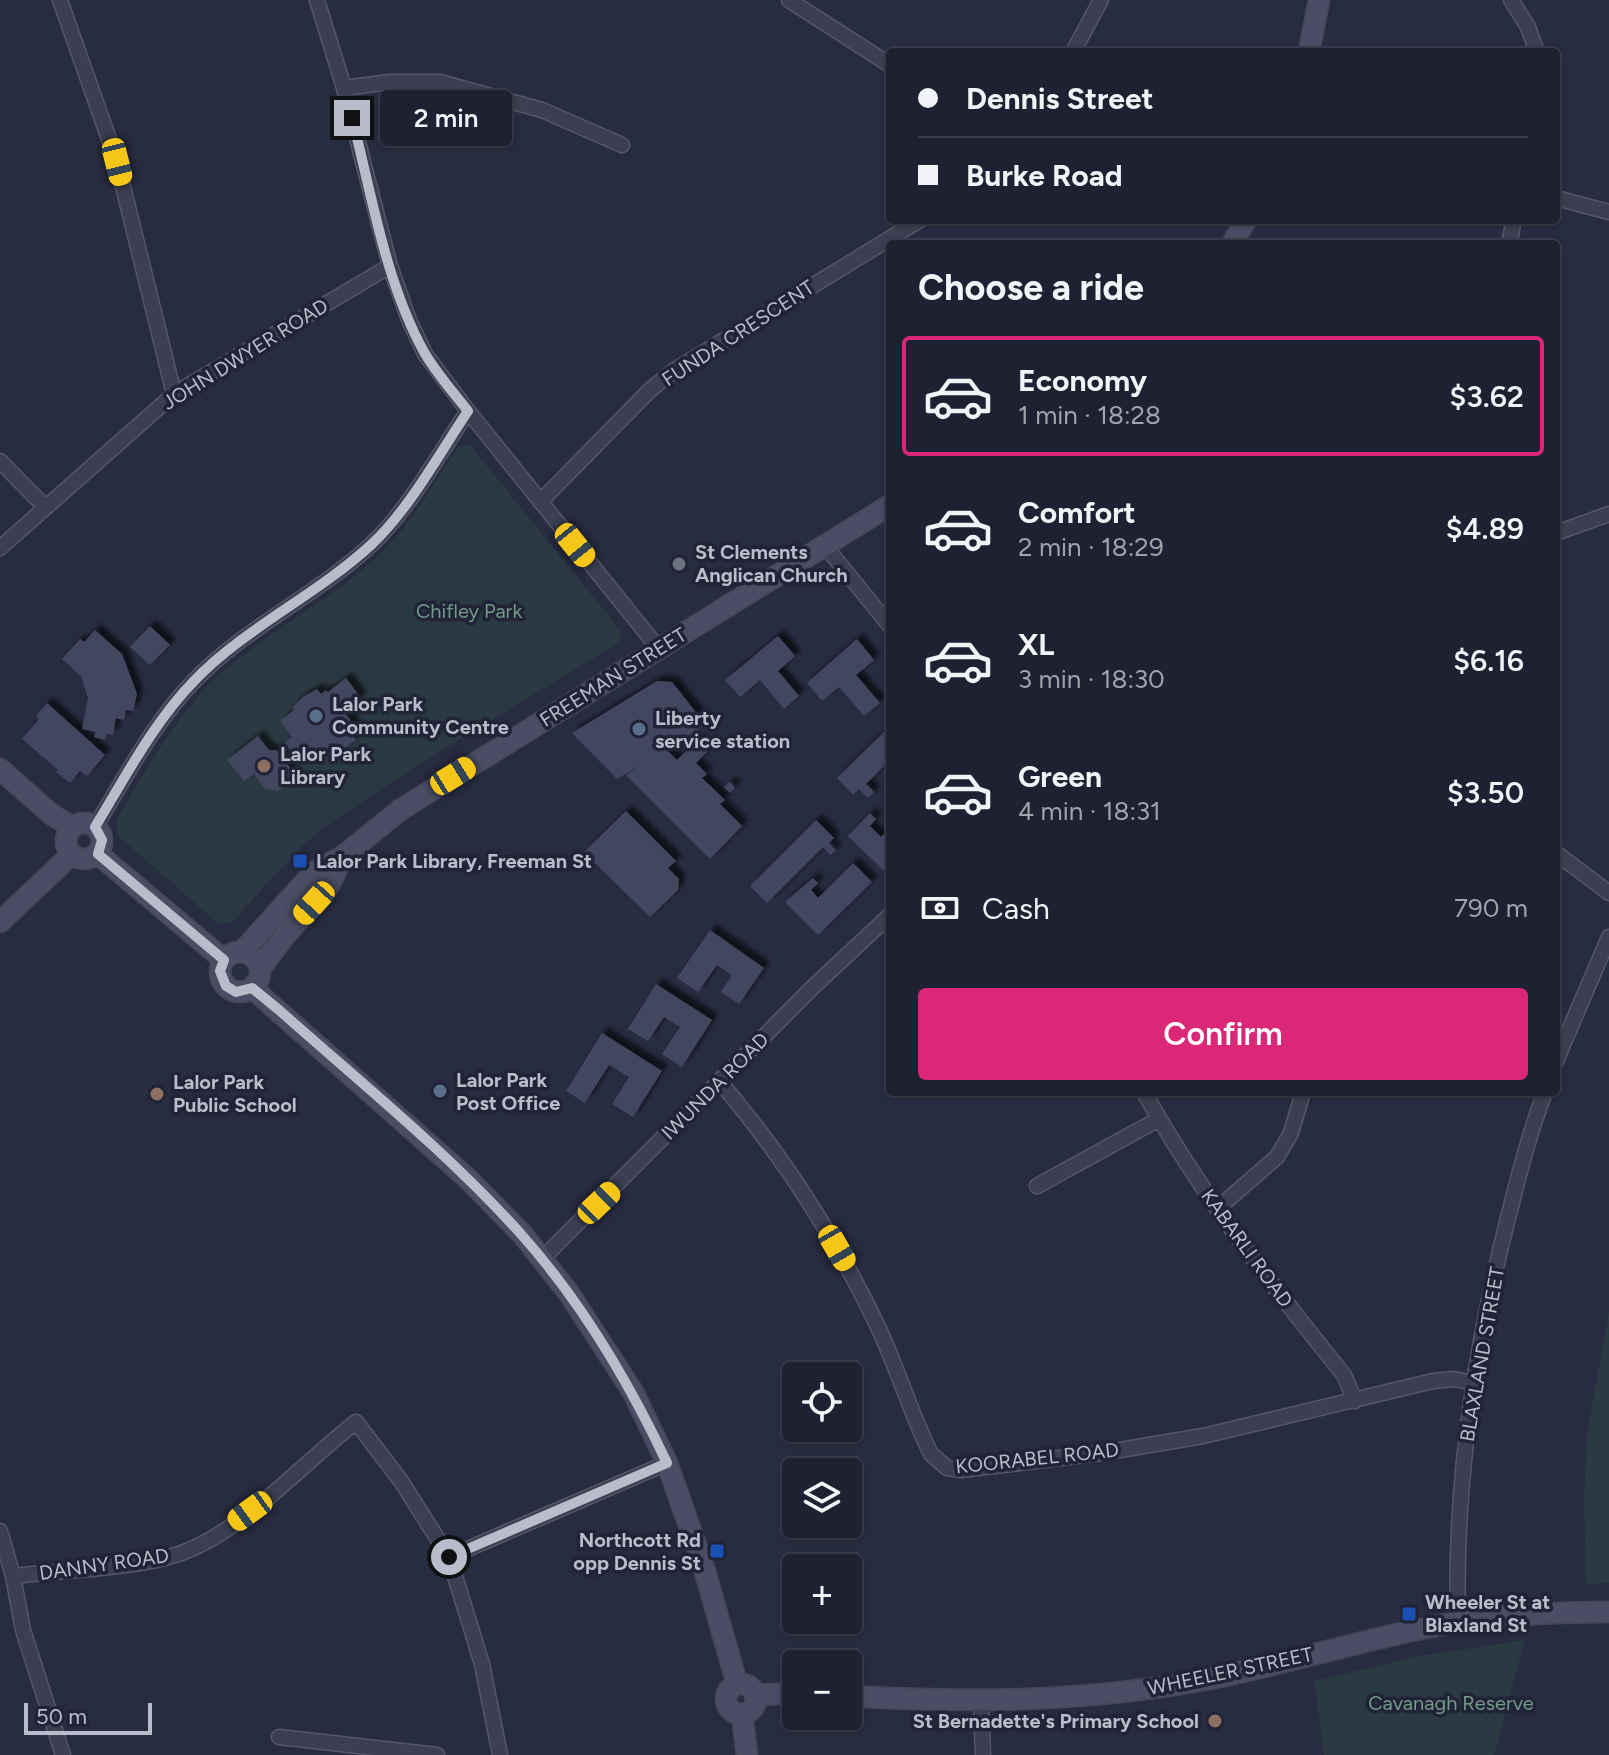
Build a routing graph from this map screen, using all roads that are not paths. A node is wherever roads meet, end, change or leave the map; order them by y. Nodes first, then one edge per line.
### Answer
1 (60, 0) edge
2 (317, 0) edge
3 (789, 0) edge
4 (1101, 0) edge
5 (1319, 0) edge
6 (1511, 0) edge
7 (1075, 48) edge
8 (1310, 48) edge
9 (1536, 48) edge
10 (886, 62) edge
11 (344, 88) junction
12 (622, 145) dead end
13 (1560, 199) edge
14 (1609, 212) edge
15 (914, 224) edge
16 (888, 240) edge
17 (886, 241) edge
18 (390, 266) junction
19 (174, 394) junction
20 (468, 411) junction
21 (0, 461) edge
22 (540, 502) junction
23 (45, 507) junction
24 (886, 508) edge
25 (1609, 514) edge
26 (1560, 532) edge
27 (825, 546) junction
28 (0, 548) edge
29 (886, 621) edge
30 (659, 649) junction
31 (0, 769) edge
32 (72, 827) junction
33 (95, 827) junction
34 (98, 854) junction
35 (71, 855) junction
36 (1560, 856) edge
37 (342, 857) junction
38 (1609, 893) edge
39 (886, 919) edge
40 (0, 922) edge
41 (1609, 937) edge
42 (233, 956) junction
43 (260, 969) junction
44 (252, 988) junction
45 (1560, 1052) edge
46 (720, 1082) junction
47 (1146, 1096) edge
48 (1302, 1096) edge
49 (1544, 1096) edge
50 (1159, 1119) junction
51 (1037, 1186) dead end
52 (1217, 1209) junction
53 (542, 1259) junction
54 (1474, 1383) junction
55 (1355, 1401) junction
56 (667, 1463) junction
57 (0, 1531) edge
58 (449, 1557) junction
59 (13, 1576) junction
60 (1609, 1612) edge
61 (1458, 1622) junction
62 (737, 1684) junction
63 (782, 1694) edge
64 (755, 1695) junction
65 (862, 1697) edge
66 (981, 1702) junction
67 (742, 1714) junction
68 (279, 1737) dead end
69 (63, 1755) edge
70 (437, 1755) edge
71 (500, 1755) edge
72 (747, 1755) edge
73 (983, 1755) edge

1 - 19 street
2 - 11 street
3 - 10 street
4 - 7 street
5 - 8 street
6 - 9 street
11 - 12 street
11 - 18 street
13 - 14 street
15 - 16 street, FUNDA CRESCENT
17 - 22 street, FUNDA CRESCENT
18 - 19 street, JOHN DWYER ROAD
18 - 20 street
19 - 23 street, JOHN DWYER ROAD
20 - 22 street
20 - 33 street
21 - 23 street
22 - 30 street
23 - 28 street, JOHN DWYER ROAD
24 - 27 street, FREEMAN STREET
25 - 26 street
27 - 29 street
27 - 30 street, FREEMAN STREET
30 - 37 street, FREEMAN STREET
31 - 32 street
32 - 33 street
32 - 35 street
33 - 34 street
34 - 35 street
34 - 42 street
35 - 40 street
36 - 38 street
37 - 42 street, FREEMAN STREET
37 - 43 street, FREEMAN STREET
39 - 46 street, IWUNDA ROAD
41 - 45 street
42 - 43 street
42 - 44 street
43 - 44 street
44 - 53 street
46 - 53 street, IWUNDA ROAD
46 - 55 street, KOORABEL ROAD
47 - 50 street, KABARLI ROAD
48 - 52 street
49 - 54 street, BLAXLAND STREET
50 - 51 street
50 - 52 street, KABARLI ROAD
52 - 55 street, KABARLI ROAD
53 - 56 street
54 - 55 street, KOORABEL ROAD
54 - 61 street, BLAXLAND STREET
56 - 58 street
56 - 62 street
57 - 59 street
58 - 59 street, DANNY ROAD
58 - 71 street, DANNY ROAD
59 - 69 street
60 - 61 street, WHEELER STREET
61 - 66 street, WHEELER STREET
62 - 64 street
62 - 67 street
63 - 64 street
64 - 67 street
65 - 66 street, WHEELER STREET
66 - 73 street
67 - 72 street
68 - 70 street

